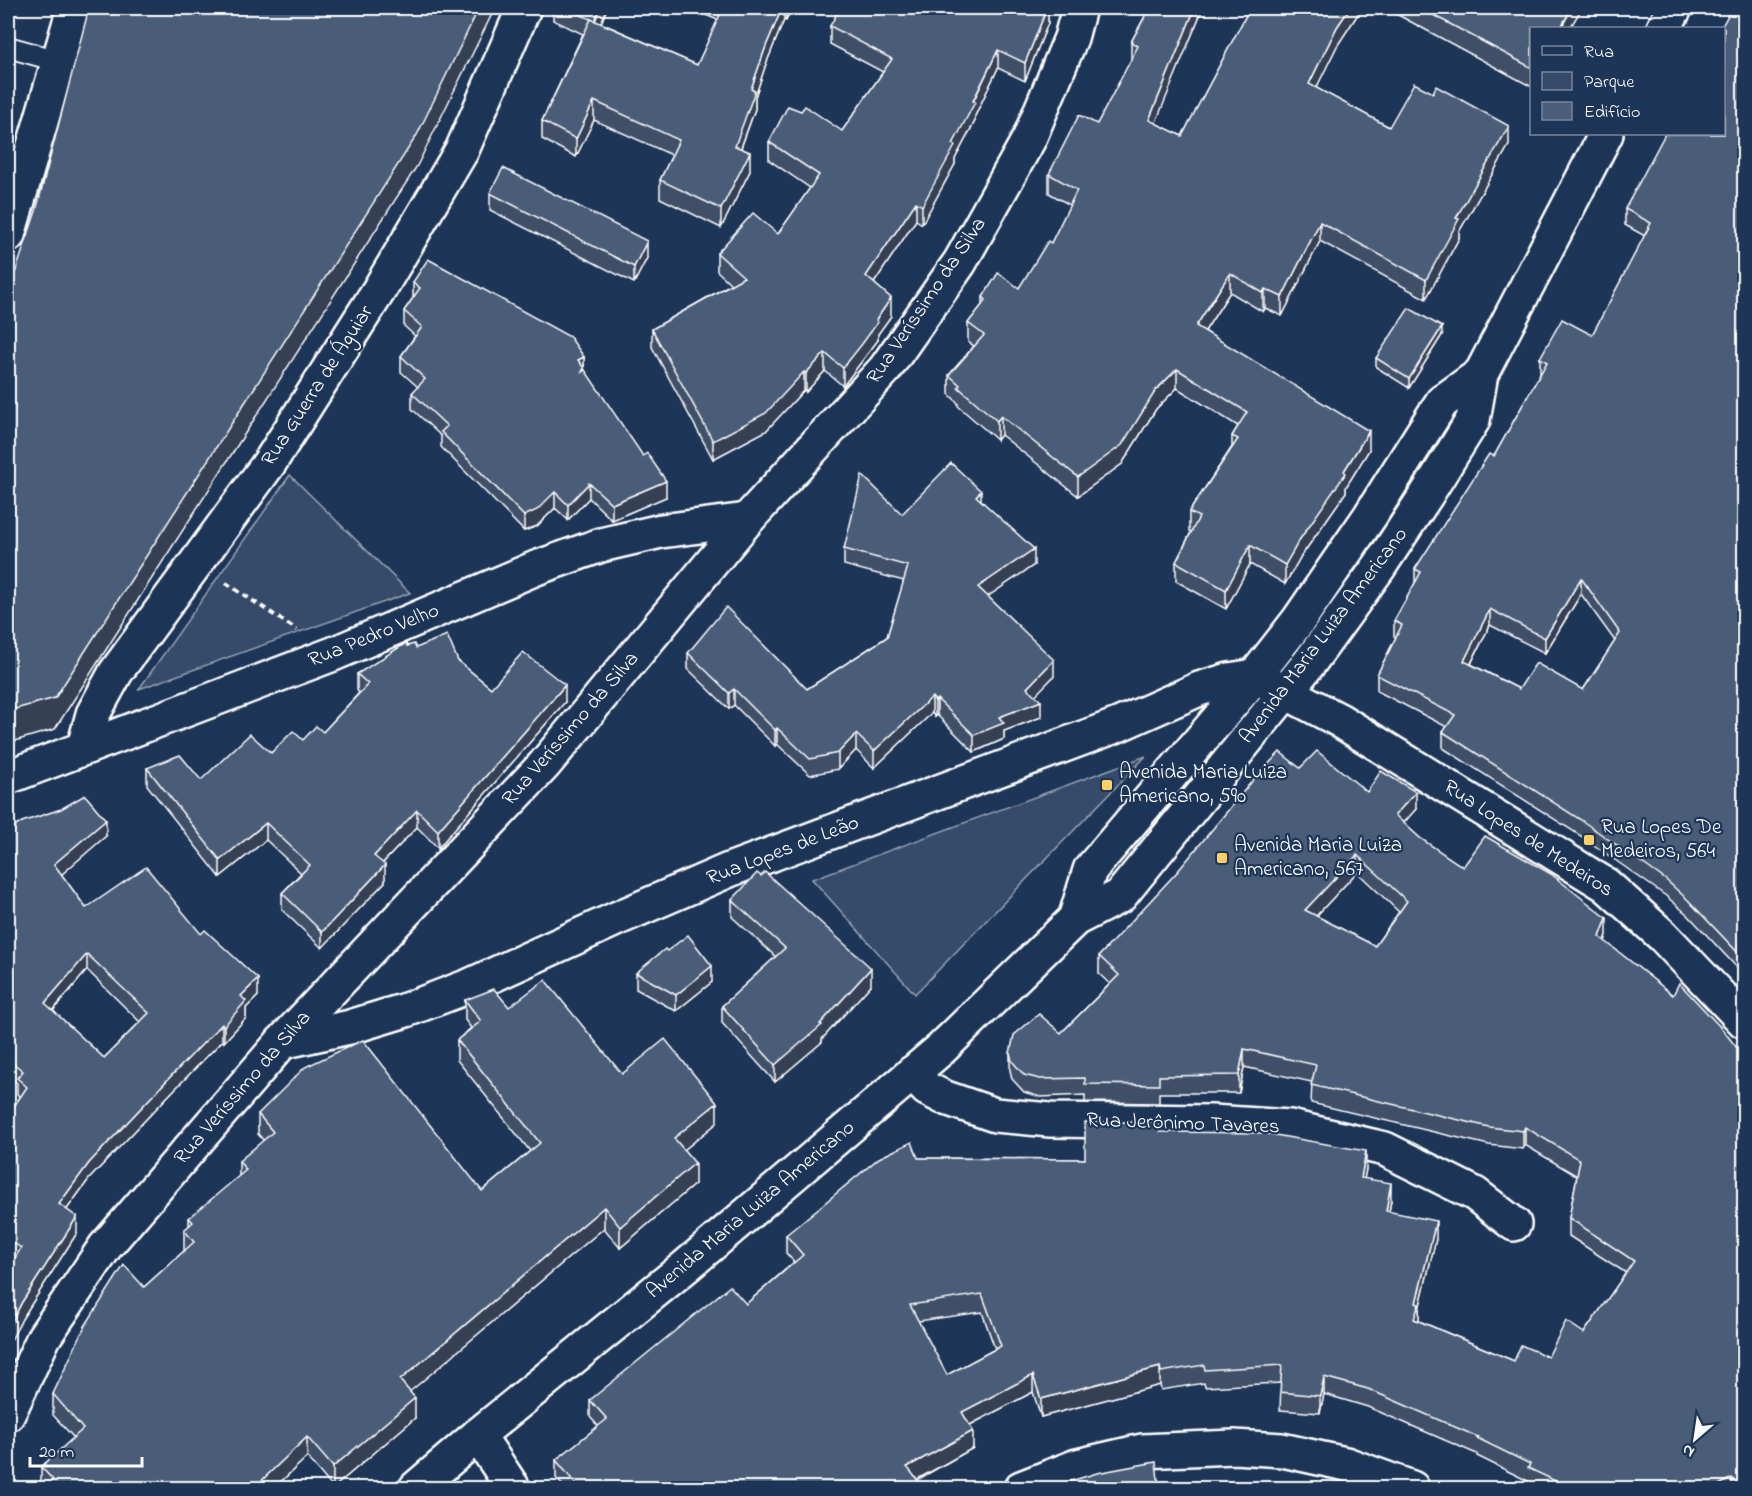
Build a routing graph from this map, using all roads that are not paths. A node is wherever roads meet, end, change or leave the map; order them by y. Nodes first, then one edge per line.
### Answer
1 (74, 8) edge
2 (524, 8) edge
3 (1079, 8) edge
4 (1675, 8) edge
5 (1665, 27) edge
6 (8, 47) edge
7 (58, 61) junction
8 (1605, 135) edge
9 (8, 235) edge
10 (1480, 374) junction
11 (747, 520) junction
12 (1254, 676) junction
13 (1286, 691) junction
14 (84, 747) junction
15 (8, 777) edge
16 (1075, 919) junction
17 (1744, 1021) edge
18 (282, 1042) junction
19 (912, 1073) junction
20 (1514, 1224) dead end
21 (8, 1414) edge
22 (478, 1435) junction
23 (416, 1488) edge
24 (513, 1488) edge
25 (1021, 1488) edge
26 (1412, 1488) edge

1 - 7 street
2 - 14 street, Rua Guerra de Águiar
3 - 11 street, Rua Veríssimo da Silva
4 - 5 street
6 - 7 lane
7 - 9 street
8 - 10 street, Avenida Maria Luiza Americano
10 - 12 street, Avenida Maria Luiza Americano
10 - 13 street, Avenida Maria Luiza Americano
11 - 14 street, Rua Pedro Velho
11 - 18 street, Rua Veríssimo da Silva
12 - 13 street
12 - 16 street, Avenida Maria Luiza Americano
12 - 18 street, Rua Lopes de Leão
13 - 16 street, Avenida Maria Luiza Americano
13 - 17 street, Rua Lopes de Medeiros
14 - 15 street, Rua Pedro Velho
16 - 19 street, Avenida Maria Luiza Americano
18 - 21 street, Rua Veríssimo da Silva
19 - 20 street, Rua Jerônimo Tavares
19 - 22 street, Avenida Maria Luiza Americano
22 - 23 street, Avenida Maria Luiza Americano
22 - 24 street
25 - 26 street

